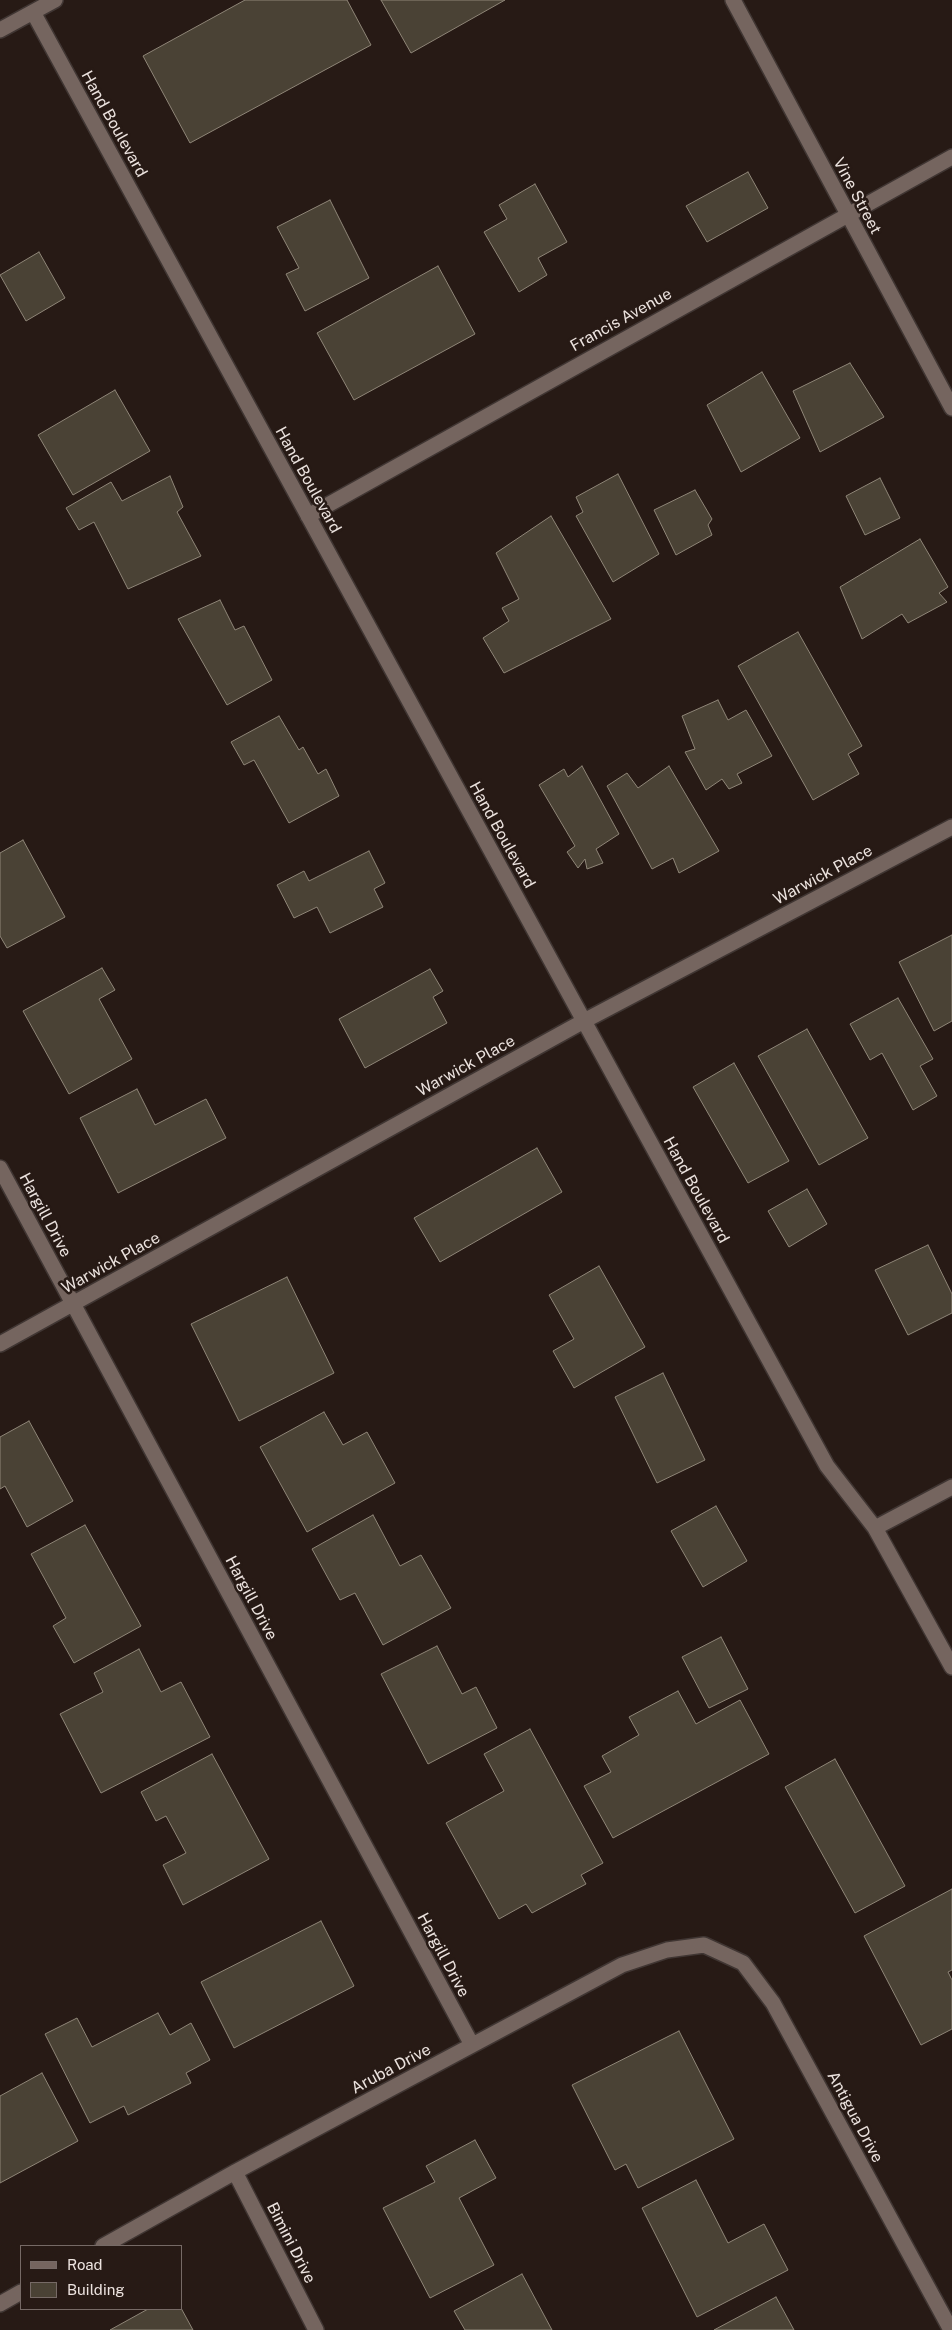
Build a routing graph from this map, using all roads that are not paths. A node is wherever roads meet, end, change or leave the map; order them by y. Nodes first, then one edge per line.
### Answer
1 (55, 0) edge
2 (733, 0) edge
3 (33, 12) junction
4 (0, 30) edge
5 (952, 157) edge
6 (847, 214) junction
7 (952, 408) edge
8 (308, 516) junction
9 (952, 827) edge
10 (584, 1021) junction
11 (0, 1168) edge
12 (73, 1304) junction
13 (0, 1344) edge
14 (952, 1486) edge
15 (875, 1528) junction
16 (952, 1667) edge
17 (704, 1945) joint
18 (472, 2044) junction
19 (235, 2172) junction
20 (105, 2245) edge
21 (20, 2293) edge
22 (0, 2304) edge
23 (316, 2330) edge
24 (951, 2330) edge

1 - 3 street
2 - 6 street, Vine Street
3 - 4 street
3 - 8 street, Hand Boulevard
5 - 6 street, Francis Avenue
6 - 7 street, Vine Street
6 - 8 street, Francis Avenue
8 - 10 street, Hand Boulevard
9 - 10 street, Warwick Place
10 - 12 street, Warwick Place
10 - 15 street, Hand Boulevard
11 - 12 street, Hargill Drive
12 - 13 street, Warwick Place
12 - 18 street, Hargill Drive
14 - 15 street
15 - 16 street, Hand Boulevard
17 - 18 street, Aruba Drive
17 - 24 street, Antigua Drive
18 - 19 street, Aruba Drive
19 - 20 street, Aruba Drive
19 - 23 street, Bimini Drive
21 - 22 street

